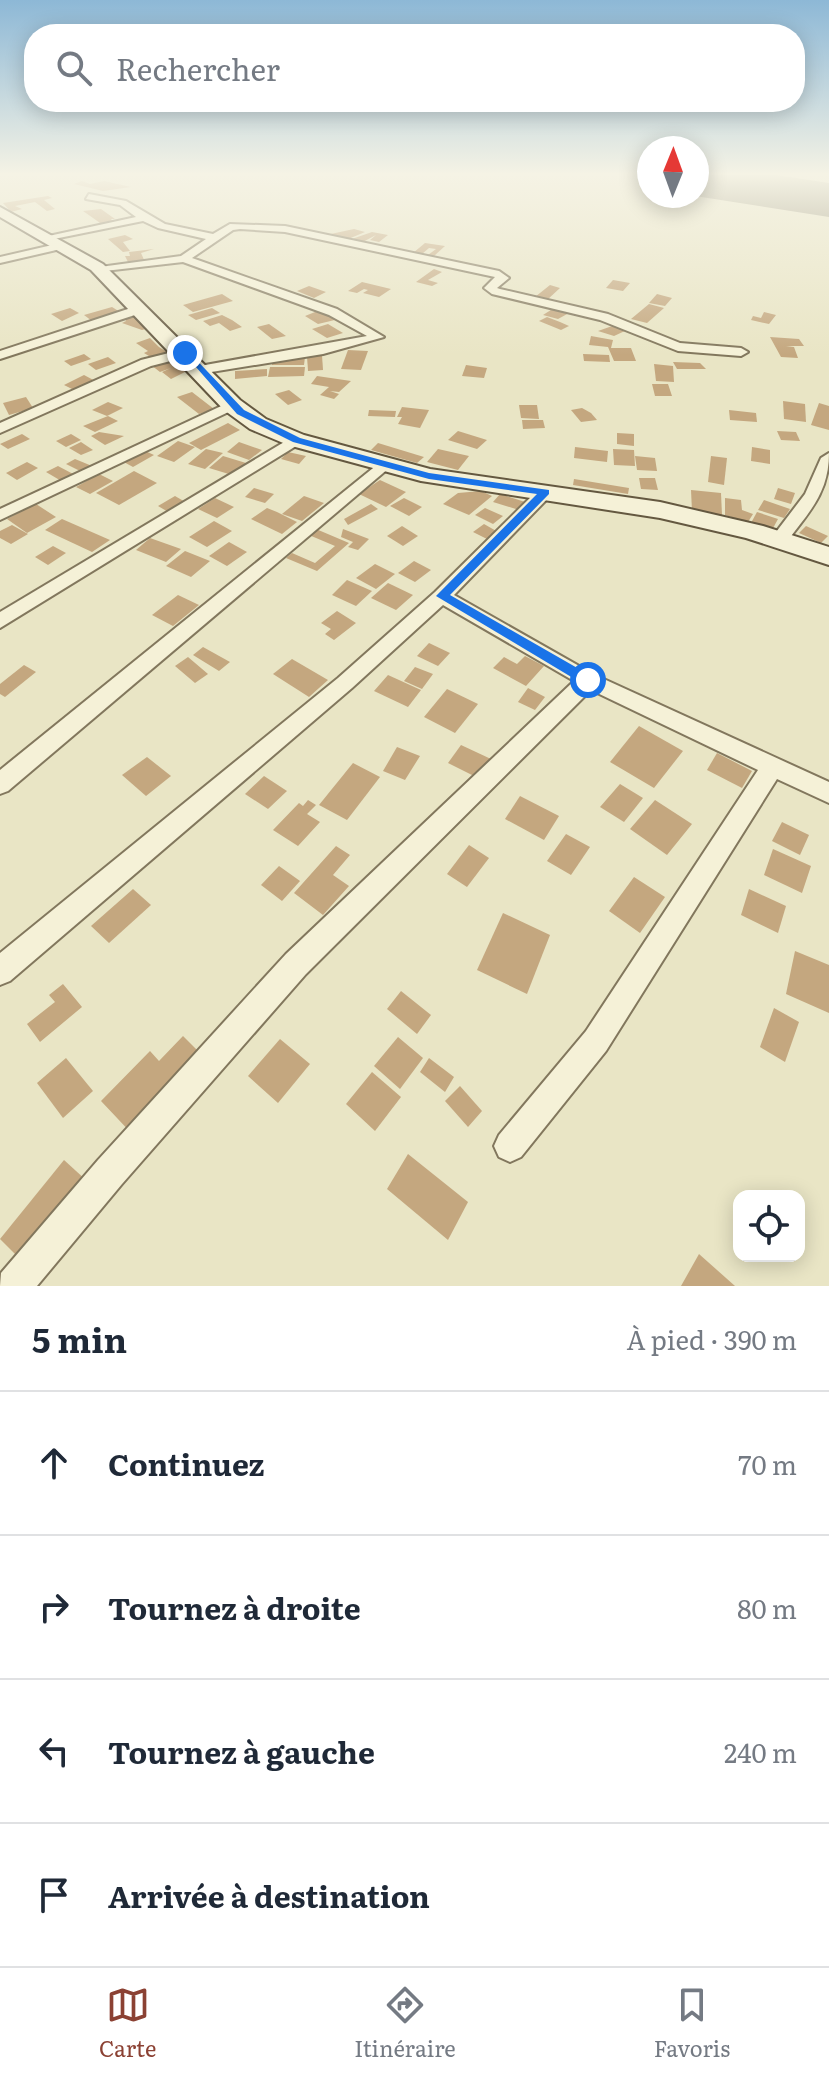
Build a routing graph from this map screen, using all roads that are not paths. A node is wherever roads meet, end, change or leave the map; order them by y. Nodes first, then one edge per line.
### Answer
1 (42, 235) edge
2 (80, 235) edge
3 (203, 235) edge
4 (220, 235) edge
5 (314, 235) edge
6 (216, 238) junction
7 (54, 242) junction
8 (184, 259) junction
9 (0, 260) edge
10 (100, 270) junction
11 (140, 309) junction
12 (741, 352) dead end
13 (0, 355) edge
14 (192, 362) junction
15 (232, 405) junction
16 (0, 429) edge
17 (296, 440) junction
18 (829, 458) edge
19 (383, 465) junction
20 (545, 492) junction
21 (0, 515) edge
22 (779, 540) junction
23 (829, 556) edge
24 (442, 596) junction
25 (0, 621) edge
26 (588, 680) junction
27 (773, 767) junction
28 (0, 784) edge
29 (829, 793) edge
30 (0, 971) edge
31 (510, 1146) dead end
32 (14, 1286) edge

1 - 7 main road
2 - 7 street
3 - 6 street
4 - 6 street
5 - 12 street
6 - 8 street
7 - 9 street
7 - 10 main road
8 - 10 street
8 - 14 street
10 - 11 main road
11 - 13 street
11 - 14 main road
14 - 15 main road
14 - 16 street
15 - 17 main road
15 - 21 street
17 - 19 main road
17 - 25 street
18 - 22 street
19 - 20 main road
19 - 28 street
20 - 22 main road
20 - 24 street
22 - 23 main road
24 - 26 street
24 - 30 street
26 - 27 street
26 - 32 street
27 - 29 street
27 - 31 street

